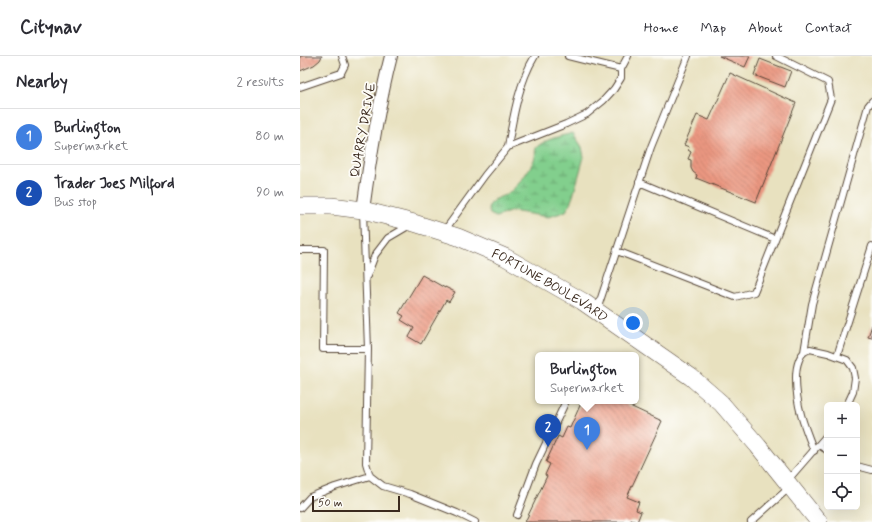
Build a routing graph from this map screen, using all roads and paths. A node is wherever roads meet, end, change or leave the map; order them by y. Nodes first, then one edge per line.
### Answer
1 (342, 56) edge
2 (391, 56) edge
3 (534, 56) edge
4 (568, 56) edge
5 (628, 56) edge
6 (688, 56) edge
7 (776, 56) edge
8 (621, 69) junction
9 (300, 87) edge
10 (872, 101) edge
11 (508, 147) junction
12 (639, 182) junction
13 (300, 206) edge
14 (363, 210) junction
15 (414, 223) junction
16 (443, 232) junction
17 (775, 240) junction
18 (872, 246) edge
19 (300, 250) edge
20 (617, 251) junction
21 (365, 279) junction
22 (596, 311) junction
23 (368, 349) junction
24 (804, 352) junction
25 (837, 356) junction
26 (848, 402) edge
27 (565, 404) edge
28 (825, 438) edge
29 (819, 445) junction
30 (824, 448) edge
31 (814, 451) junction
32 (860, 467) edge
33 (872, 470) edge
34 (370, 476) junction
35 (789, 484) junction
36 (300, 508) edge
37 (516, 515) dead end
38 (475, 522) edge
39 (751, 522) edge
40 (819, 522) edge

1 - 9 lane
2 - 14 street, QUARRY DRIVE
3 - 11 lane
4 - 8 lane
5 - 8 lane
6 - 12 lane
7 - 17 lane
8 - 11 lane
10 - 24 lane
11 - 16 lane
12 - 17 lane
12 - 20 lane
13 - 14 main road, FORTUNE BOULEVARD
14 - 15 main road, FORTUNE BOULEVARD
14 - 21 lane
15 - 16 main road, FORTUNE BOULEVARD
15 - 21 lane
16 - 22 main road, FORTUNE BOULEVARD
17 - 20 lane
18 - 25 lane
19 - 23 lane
20 - 22 lane
21 - 23 lane
22 - 35 main road, FORTUNE BOULEVARD
23 - 34 lane
24 - 25 lane
24 - 31 lane
25 - 26 lane
27 - 37 lane
28 - 29 lane
29 - 30 lane
29 - 31 lane
31 - 35 lane
32 - 33 lane
34 - 36 lane
34 - 38 lane
35 - 39 lane
35 - 40 main road, FORTUNE BOULEVARD

